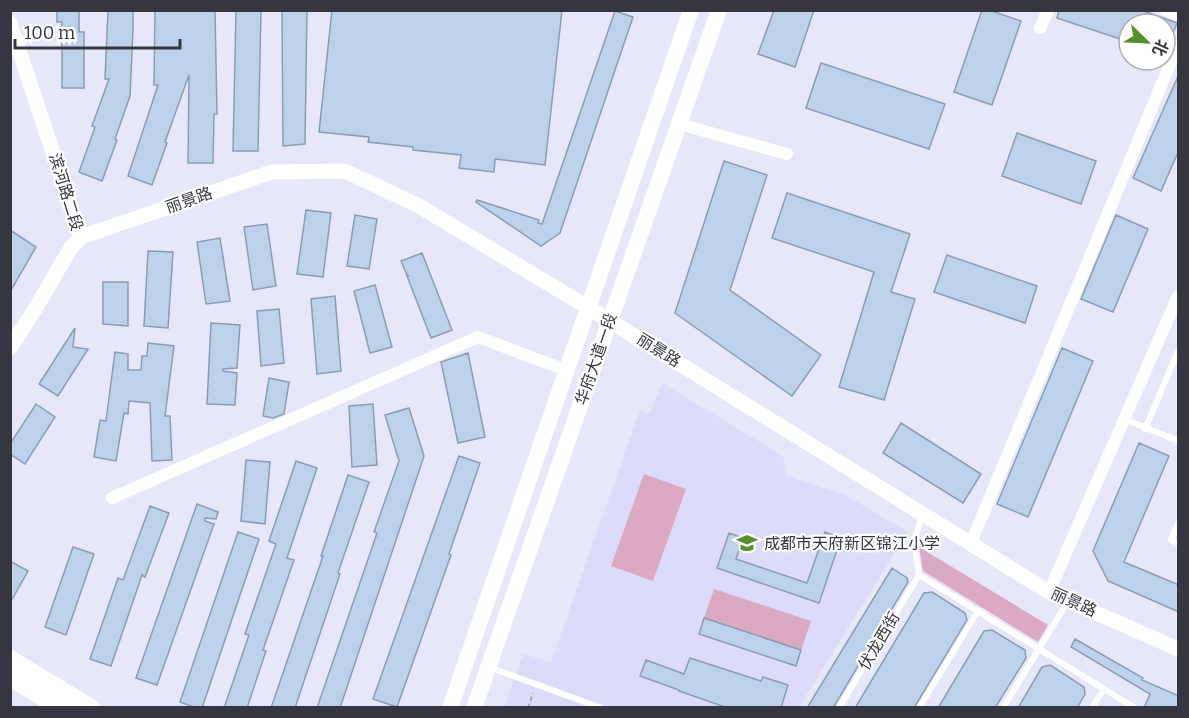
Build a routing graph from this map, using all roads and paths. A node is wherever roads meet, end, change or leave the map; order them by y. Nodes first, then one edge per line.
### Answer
1 (691, 10) edge
2 (719, 10) edge
3 (1048, 10) edge
4 (1165, 10) edge
5 (1179, 15) edge
6 (10, 23) edge
7 (1040, 28) dead end
8 (1179, 45) edge
9 (679, 124) junction
10 (787, 154) dead end
11 (81, 237) junction
12 (1179, 296) edge
13 (589, 308) junction
14 (609, 320) junction
15 (10, 348) edge
16 (1179, 351) edge
17 (566, 370) junction
18 (1125, 419) junction
19 (1145, 429) junction
20 (1179, 441) edge
21 (112, 498) dead end
22 (922, 514) junction
23 (1179, 523) edge
24 (971, 543) junction
25 (1179, 543) edge
26 (919, 575) junction
27 (1049, 592) junction
28 (1068, 600) junction
29 (978, 611) junction
30 (1039, 649) junction
31 (1179, 649) edge
32 (10, 659) edge
33 (488, 667) junction
34 (10, 677) edge
35 (536, 684) junction
36 (1104, 688) junction
37 (61, 708) edge
38 (91, 708) edge
39 (450, 708) edge
40 (474, 708) edge
41 (528, 708) edge
42 (601, 708) edge
43 (839, 708) edge
44 (920, 708) edge
45 (1003, 708) edge
46 (1092, 708) edge
47 (1135, 708) edge

1 - 13 main road
2 - 9 main road, 华府大道一段
3 - 7 street
4 - 5 street
6 - 11 street, 滨河路二段
8 - 24 street
9 - 10 street
9 - 14 main road, 华府大道一段
11 - 13 street, 丽景路
11 - 15 street, 滨河路二段
12 - 18 street
13 - 14 street, 丽景路
13 - 17 main road
14 - 22 street, 丽景路
14 - 33 main road, 华府大道一段
16 - 19 lane
17 - 21 street
17 - 39 main road
18 - 19 lane
18 - 27 street
19 - 20 lane
22 - 24 street, 丽景路
22 - 26 lane
23 - 25 lane
24 - 27 street, 丽景路
26 - 29 lane
26 - 43 lane, 伏龙西街
27 - 28 street, 丽景路
28 - 30 lane
28 - 31 street, 丽景路
29 - 30 lane
29 - 44 lane
30 - 36 lane
30 - 45 lane
32 - 38 main road
33 - 35 lane
33 - 40 main road, 华府大道一段
34 - 37 main road
35 - 41 path
35 - 42 lane
36 - 46 lane
36 - 47 lane

